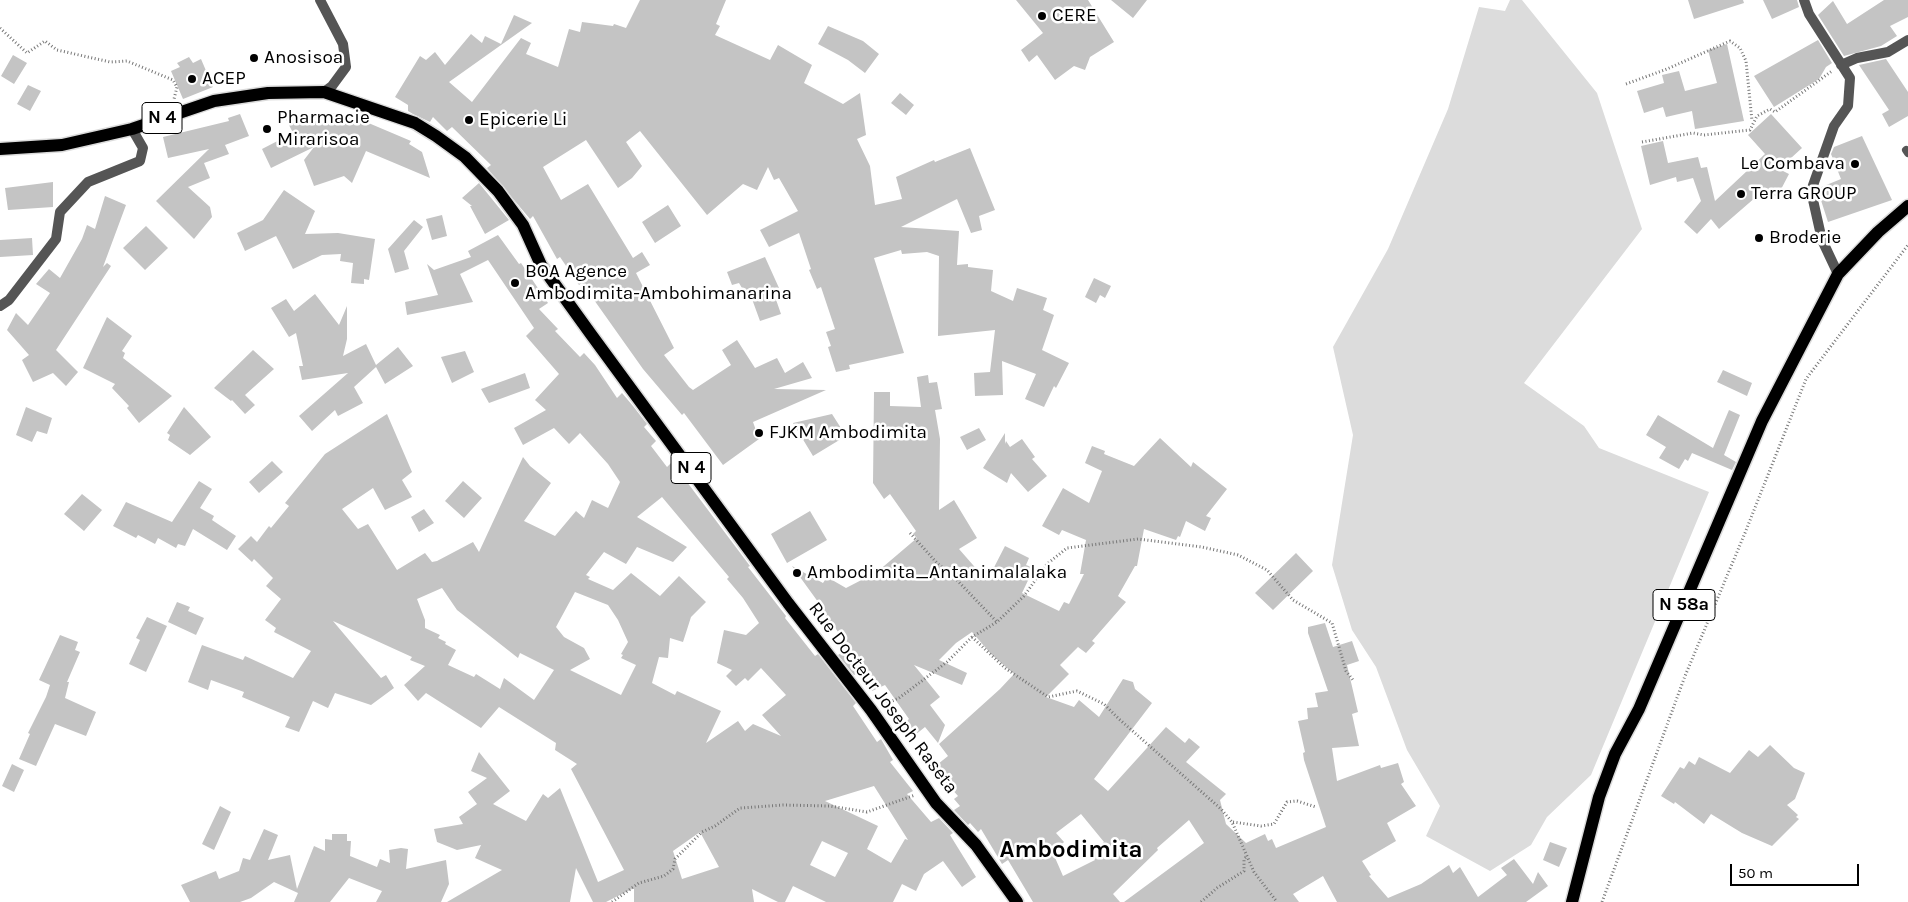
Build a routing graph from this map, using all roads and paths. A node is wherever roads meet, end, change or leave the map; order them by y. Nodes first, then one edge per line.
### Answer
1 (320, 0) edge
2 (1804, 0) edge
3 (0, 28) edge
4 (1908, 40) edge
5 (1840, 65) junction
6 (1626, 84) dead end
7 (324, 92) junction
8 (171, 114) junction
9 (1752, 122) junction
10 (132, 129) junction
11 (1642, 142) dead end
12 (0, 149) edge
13 (1908, 206) edge
14 (1908, 245) edge
15 (1838, 274) junction
16 (0, 306) edge
17 (910, 532) dead end
18 (997, 622) junction
19 (972, 637) junction
20 (1353, 680) dead end
21 (871, 710) junction
22 (914, 770) junction
23 (1316, 806) dead end
24 (1232, 822) junction
25 (1248, 856) junction
26 (612, 902) edge
27 (1017, 902) edge
28 (1201, 902) edge
29 (1277, 902) edge
30 (1572, 902) edge
31 (1602, 902) edge

1 - 7 street
2 - 5 street
3 - 8 path
4 - 5 street
5 - 9 path
5 - 15 street
6 - 9 path
7 - 8 main road, Rue Docteur Joseph Raseta / N 4
7 - 21 main road, Rue Docteur Joseph Raseta / N 4
8 - 10 main road, Rue Docteur Joseph Raseta / N 4
9 - 11 path
10 - 12 main road, Rue Docteur Joseph Raseta / N 4
10 - 16 street
13 - 15 main road, N 58a
14 - 31 path
15 - 30 main road, N 58a
17 - 18 path
18 - 19 path
18 - 20 path
19 - 21 path
19 - 24 path
21 - 22 main road, Rue Docteur Joseph Raseta / N 4
22 - 26 path
22 - 27 main road, Rue Docteur Joseph Raseta / N 4
23 - 24 path
24 - 25 path
25 - 28 path
25 - 29 path

